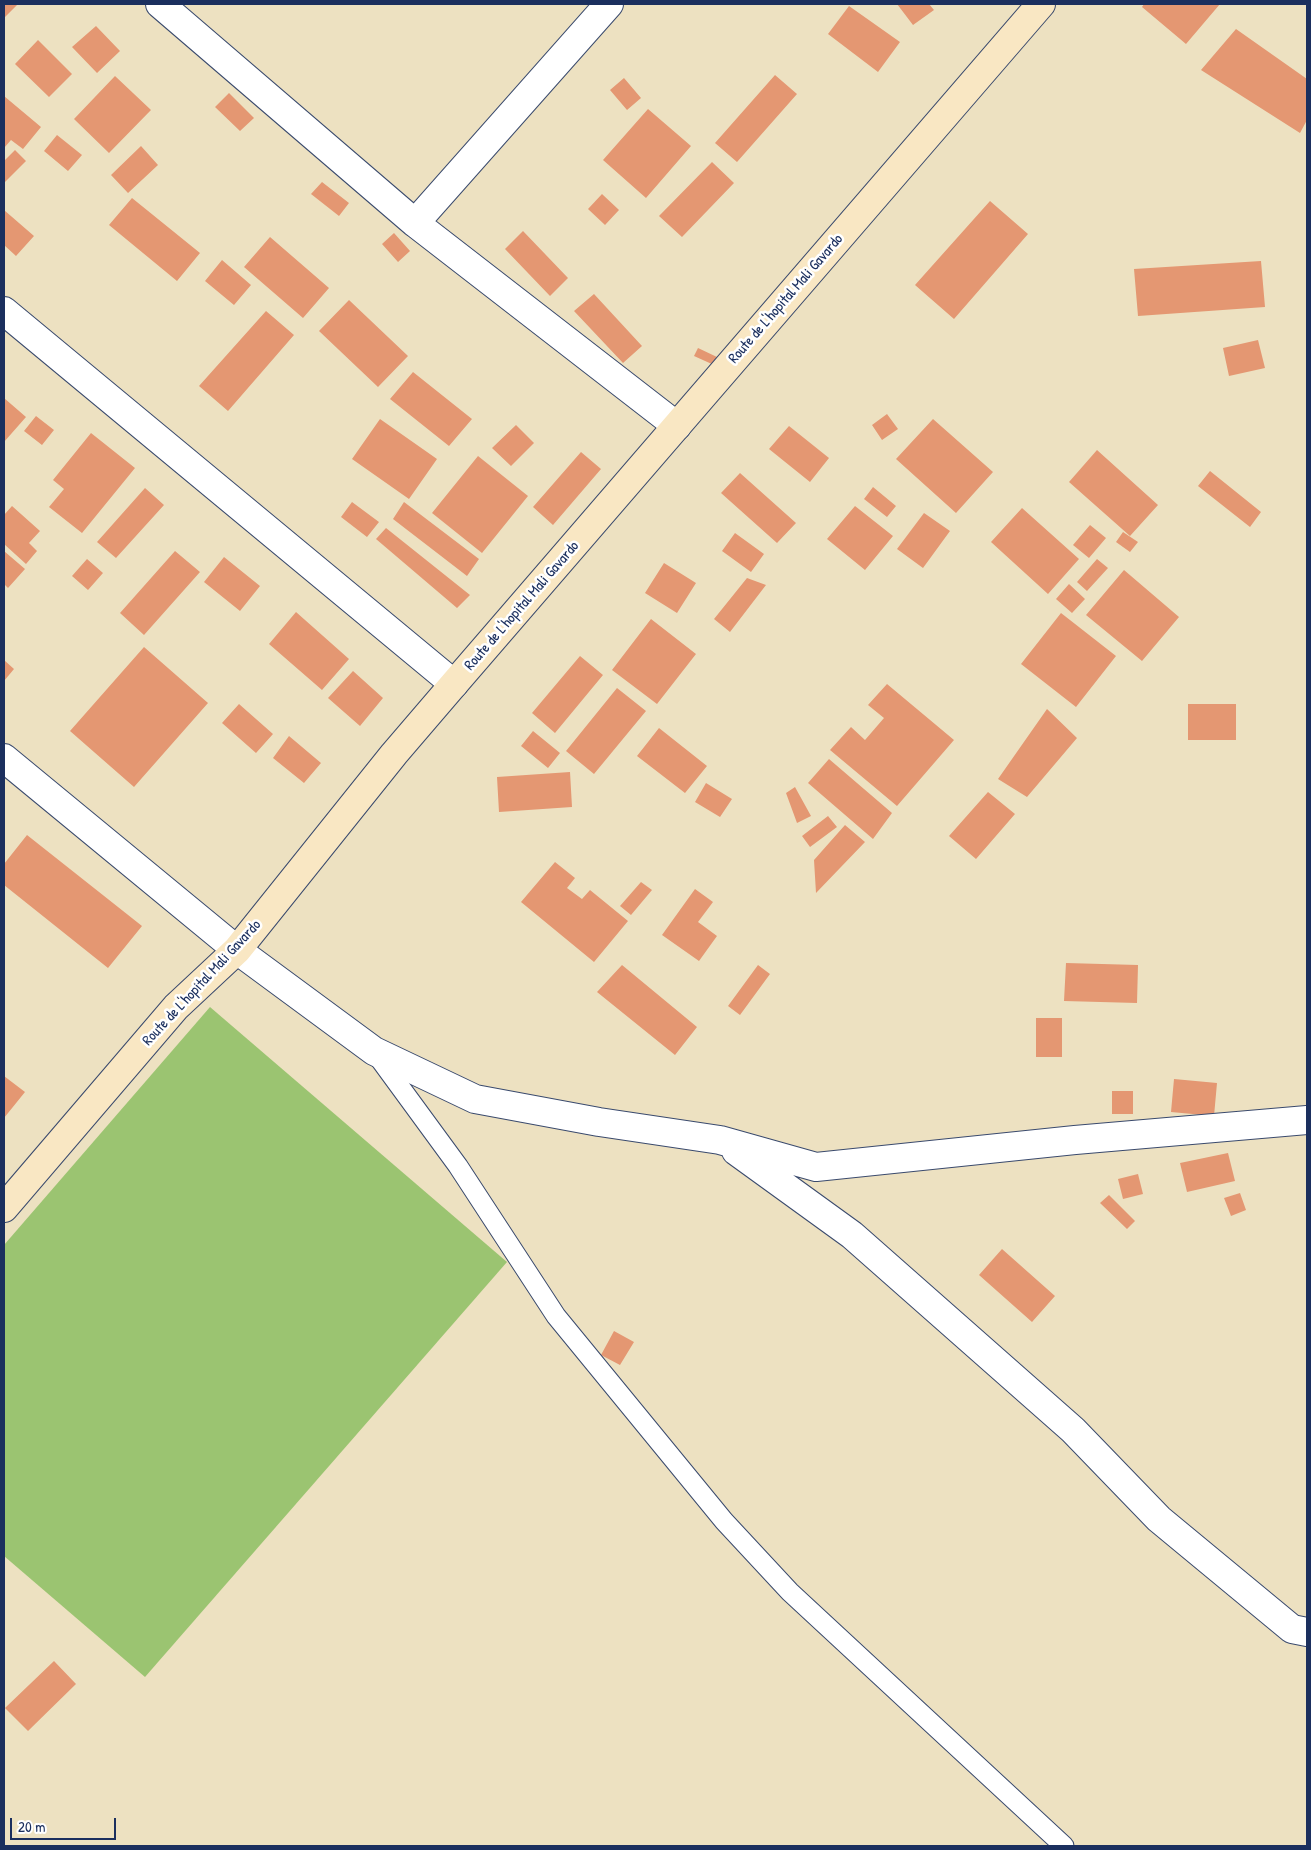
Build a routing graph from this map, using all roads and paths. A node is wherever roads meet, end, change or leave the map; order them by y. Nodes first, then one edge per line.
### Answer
1 (160, 4) edge
2 (1041, 4) edge
3 (606, 5) edge
4 (415, 223) junction
5 (4, 311) edge
6 (677, 426) junction
7 (454, 684) junction
8 (4, 758) edge
9 (237, 950) junction
10 (374, 1051) junction
11 (1307, 1120) edge
12 (720, 1140) junction
13 (4, 1208) edge
14 (1307, 1632) edge
15 (1064, 1846) edge

1 - 4 street
2 - 6 main road, Route de L'hopital Mali Gavardo
3 - 4 street
4 - 6 street
5 - 7 street
6 - 7 main road, Route de L'hopital Mali Gavardo
7 - 9 main road, Route de L'hopital Mali Gavardo
8 - 9 street
9 - 10 street
9 - 13 main road, Route de L'hopital Mali Gavardo
10 - 12 street
10 - 15 lane
11 - 12 street
12 - 14 street

